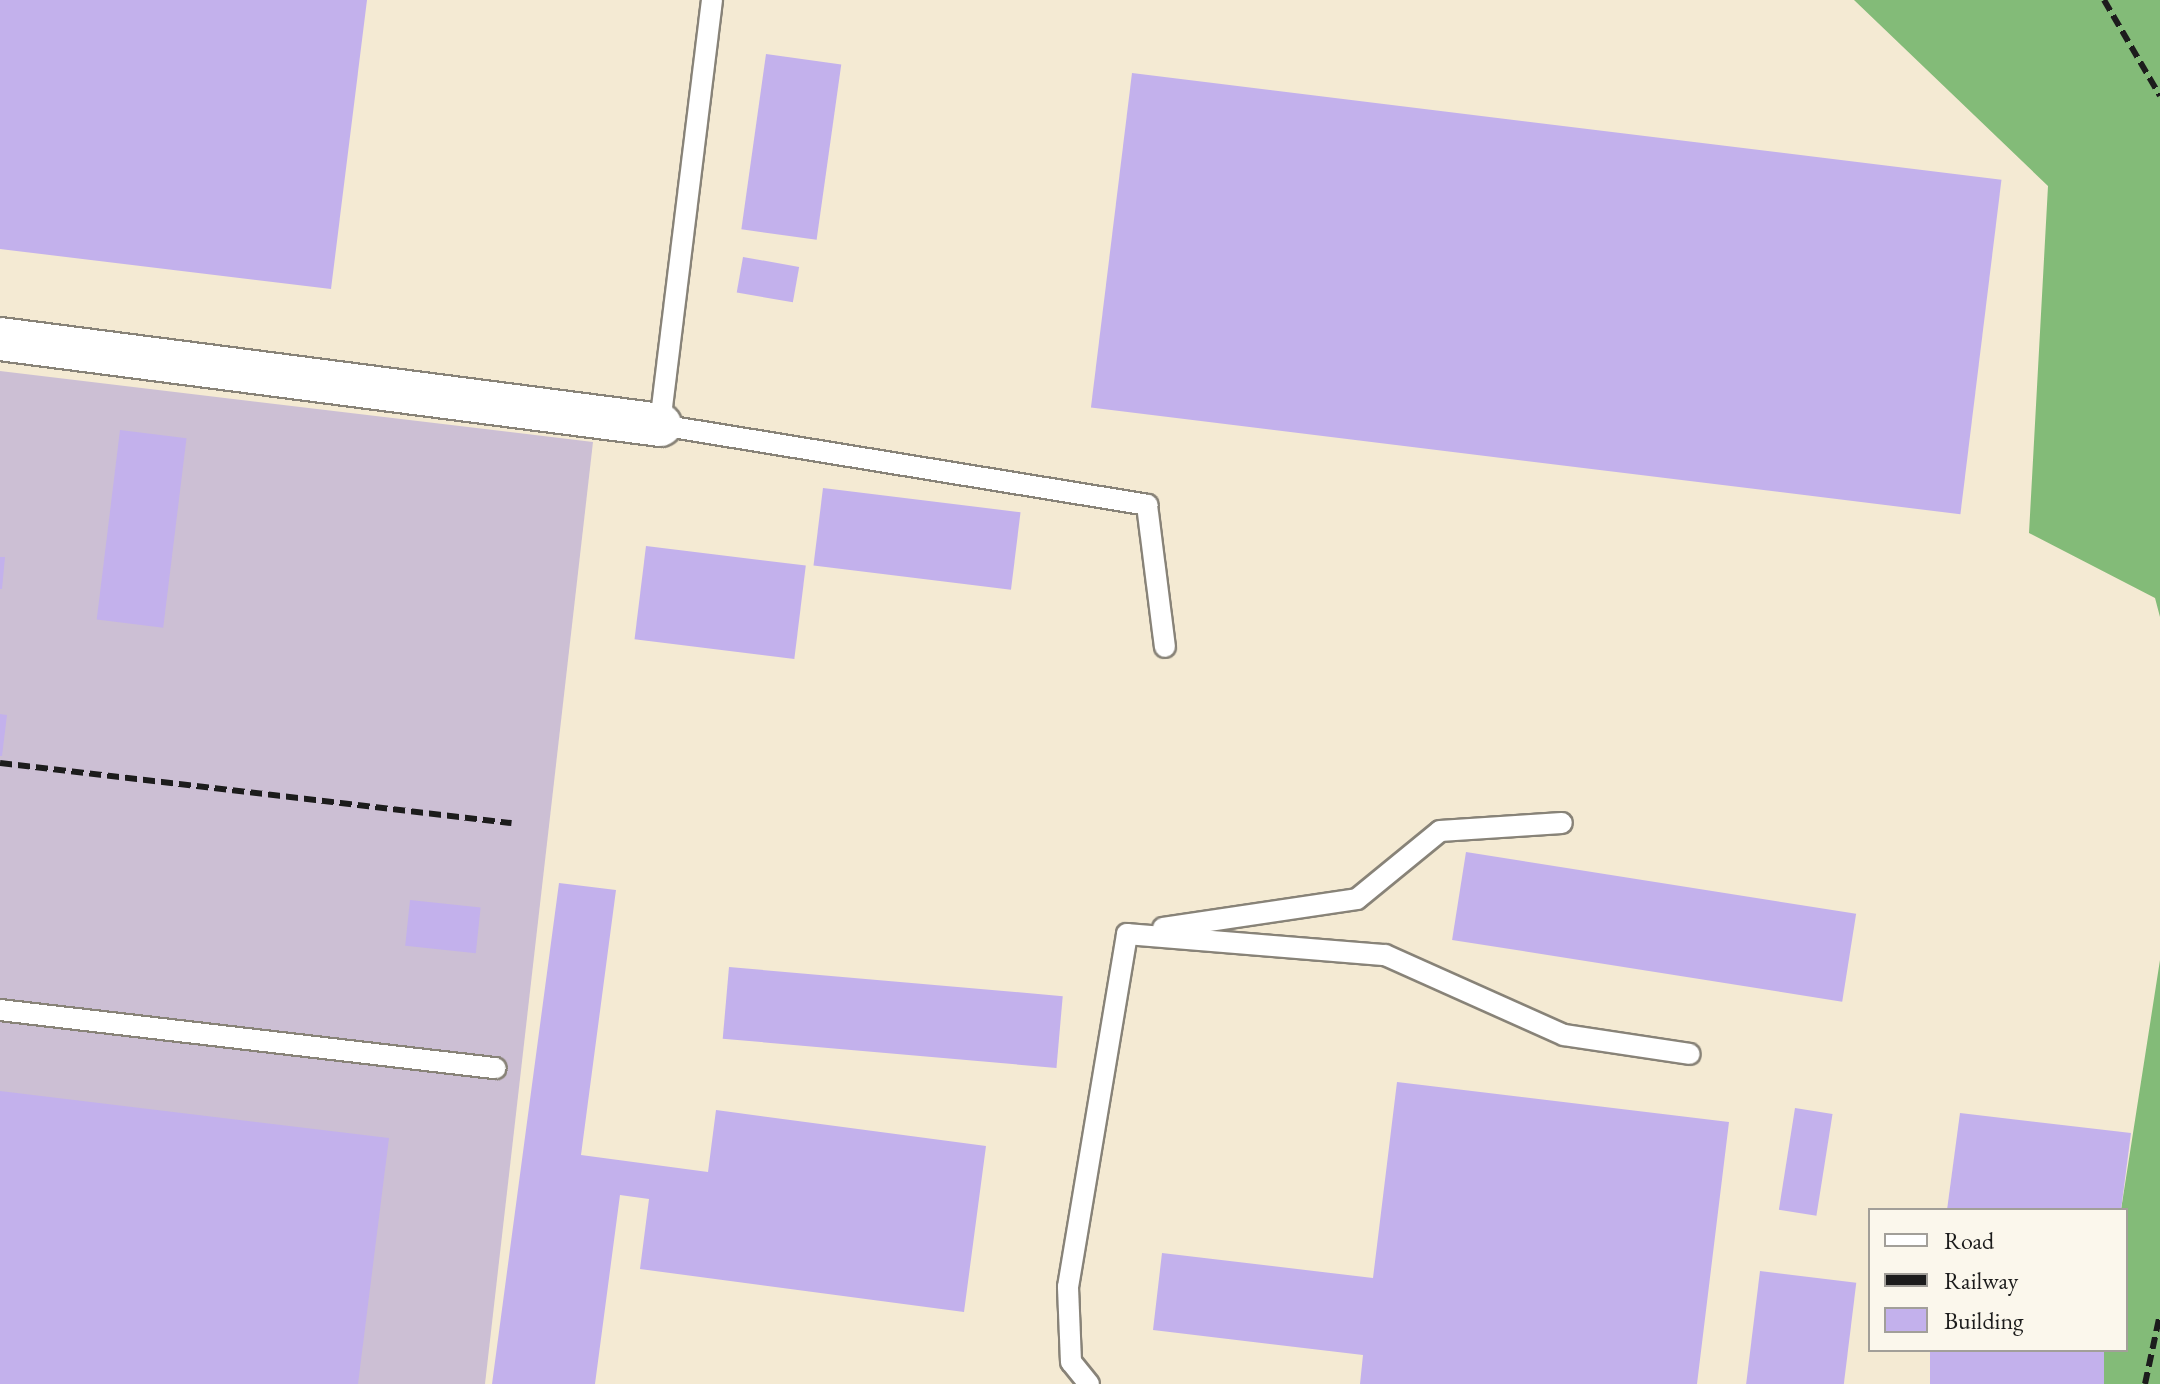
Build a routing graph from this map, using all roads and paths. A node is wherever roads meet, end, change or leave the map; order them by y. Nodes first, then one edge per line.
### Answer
1 (712, 0) edge
2 (0, 339) edge
3 (660, 425) junction
4 (1165, 647) dead end
5 (1562, 823) dead end
6 (1127, 934) junction
7 (0, 1010) edge
8 (1690, 1054) dead end
9 (496, 1068) dead end
10 (1089, 1384) edge

1 - 3 lane
2 - 3 street
3 - 4 lane
5 - 6 lane
6 - 8 lane
6 - 10 lane
7 - 9 lane

